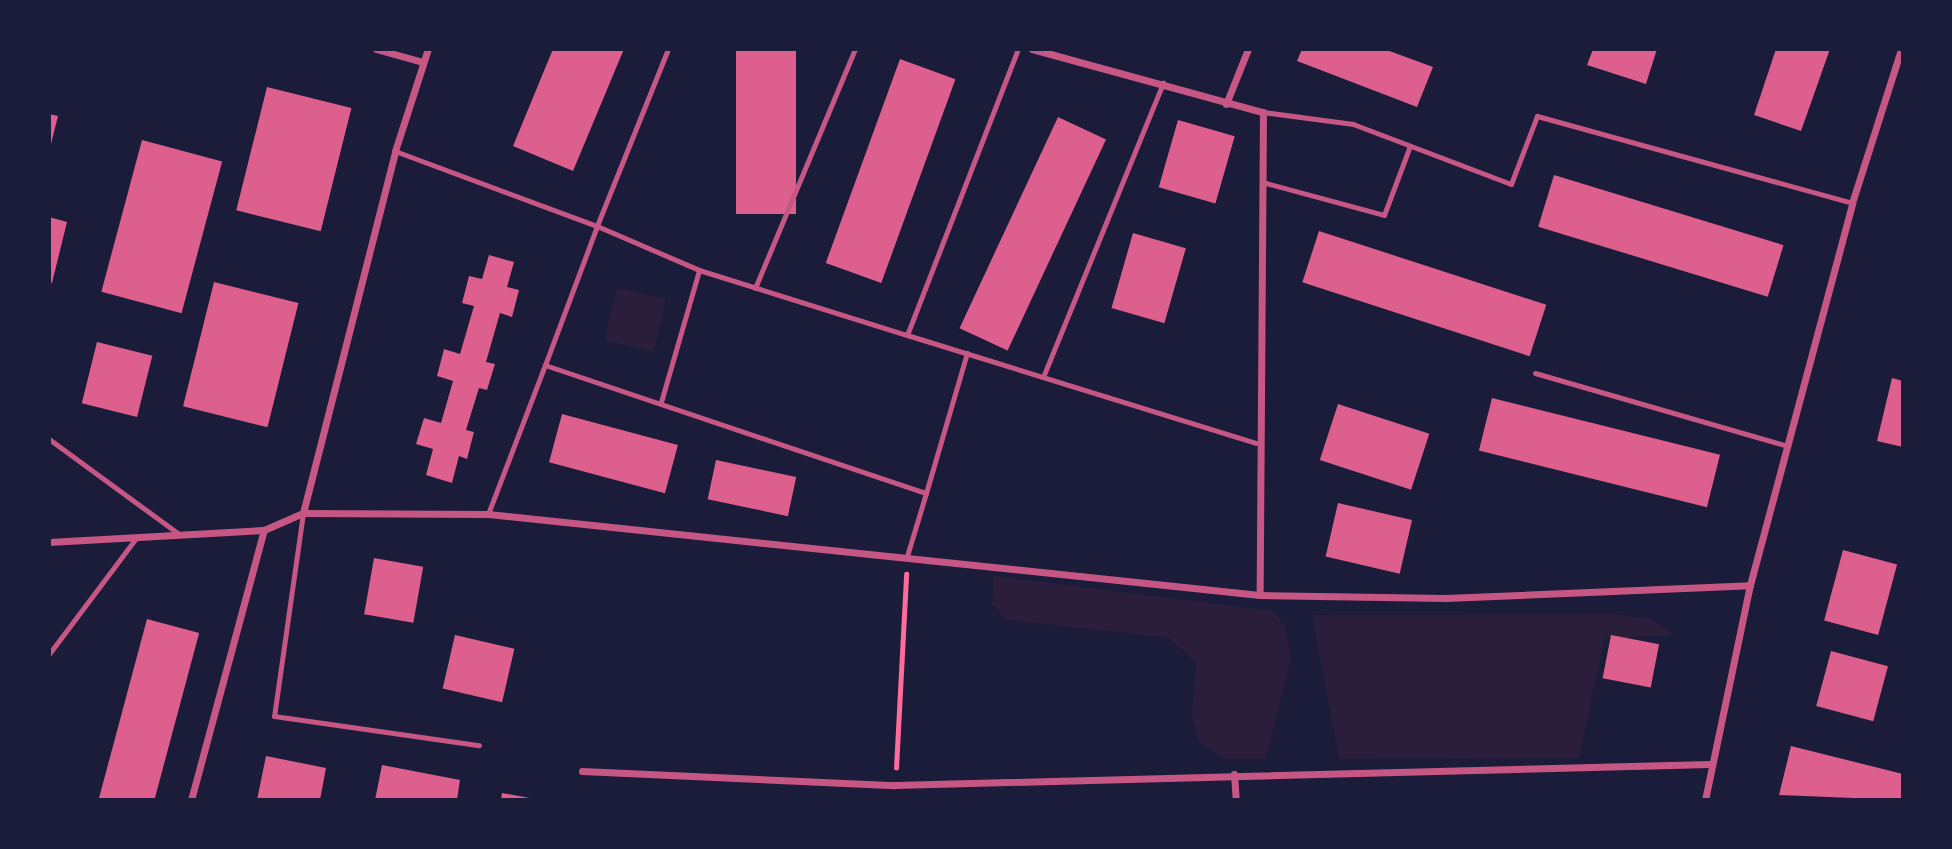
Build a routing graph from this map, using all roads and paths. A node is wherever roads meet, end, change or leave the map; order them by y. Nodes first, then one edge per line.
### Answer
1 (376, 49) edge
2 (428, 49) edge
3 (668, 49) edge
4 (855, 49) edge
5 (1018, 49) edge
6 (1032, 49) edge
7 (1248, 49) edge
8 (1901, 49) edge
9 (423, 62) junction
10 (1163, 83) junction
11 (1226, 104) junction
12 (1263, 112) junction
13 (1410, 146) junction
14 (395, 151) junction
15 (1262, 181) junction
16 (1853, 203) junction
17 (597, 226) junction
18 (699, 270) junction
19 (755, 288) junction
20 (908, 335) junction
21 (967, 353) junction
22 (545, 365) junction
23 (1535, 373) dead end
24 (1043, 377) junction
25 (661, 402) junction
26 (49, 439) edge
27 (1256, 443) junction
28 (1787, 446) junction
29 (926, 494) junction
30 (303, 513) junction
31 (488, 514) junction
32 (264, 530) junction
33 (182, 536) junction
34 (136, 538) junction
35 (49, 542) edge
36 (907, 556) junction
37 (1751, 585) junction
38 (1260, 594) junction
39 (49, 654) edge
40 (479, 745) dead end
41 (1710, 764) junction
42 (582, 771) dead end
43 (1234, 774) junction
44 (895, 785) junction
45 (191, 800) edge
46 (1236, 800) edge
47 (1705, 800) edge

1 - 9 street
2 - 9 street
3 - 17 lane
4 - 19 lane
5 - 20 lane
6 - 10 street
7 - 11 street
8 - 16 street
9 - 14 street
10 - 11 street
10 - 24 lane
11 - 12 street
12 - 13 lane
12 - 15 street
13 - 15 lane
13 - 16 lane
14 - 17 lane
14 - 30 street
15 - 27 street
16 - 28 street
17 - 18 lane
17 - 22 lane
18 - 19 lane
18 - 25 lane
19 - 20 lane
20 - 21 lane
21 - 24 lane
21 - 29 lane
22 - 25 lane
22 - 31 lane
23 - 28 lane
24 - 27 lane
25 - 29 lane
26 - 33 lane
27 - 38 street
28 - 37 street
29 - 36 lane
30 - 31 street
30 - 32 street
30 - 40 lane
31 - 36 street
32 - 33 street
32 - 45 street
33 - 34 street
34 - 35 street
34 - 39 lane
36 - 38 street
36 - 44 path
37 - 38 street
37 - 41 street
41 - 43 street
41 - 47 street
42 - 44 street
43 - 44 street
43 - 46 street

